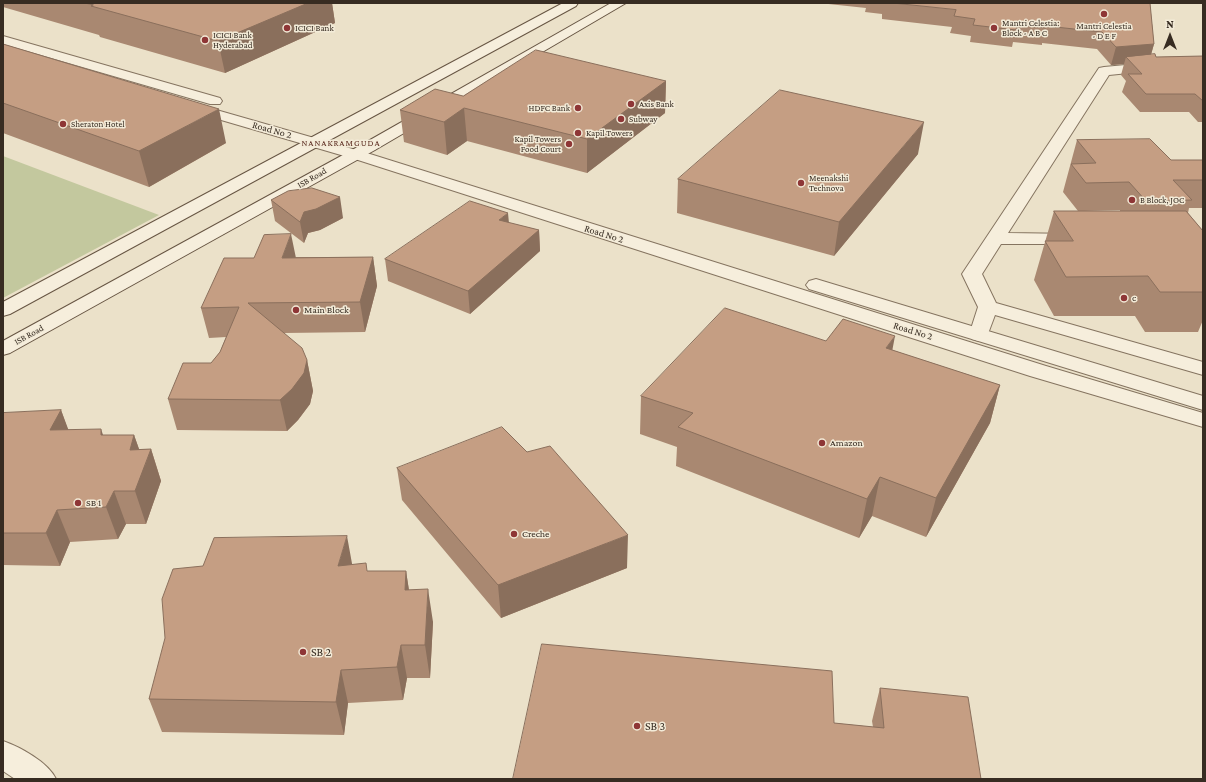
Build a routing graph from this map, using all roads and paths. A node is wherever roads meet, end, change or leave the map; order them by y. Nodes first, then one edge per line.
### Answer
1 (572, 3) edge
2 (620, 3) edge
3 (3, 40) edge
4 (3, 54) edge
5 (1203, 69) edge
6 (321, 137) junction
7 (360, 151) junction
8 (996, 238) junction
9 (1090, 239) edge
10 (988, 308) junction
11 (3, 310) edge
12 (979, 335) junction
13 (3, 349) edge
14 (1203, 369) edge
15 (1203, 403) edge
16 (1203, 420) edge
17 (3, 754) edge
18 (40, 779) edge

1 - 6 street
2 - 7 street, ISB Road
3 - 6 street, Road No 2
4 - 6 street, Road No 2
5 - 8 street
6 - 7 street, Road No 2
6 - 11 street
7 - 12 street, Road No 2
7 - 13 street, ISB Road
7 - 16 street, Road No 2
8 - 9 street
8 - 10 street
10 - 12 street
10 - 14 street
12 - 15 street, Road No 2
17 - 18 street

